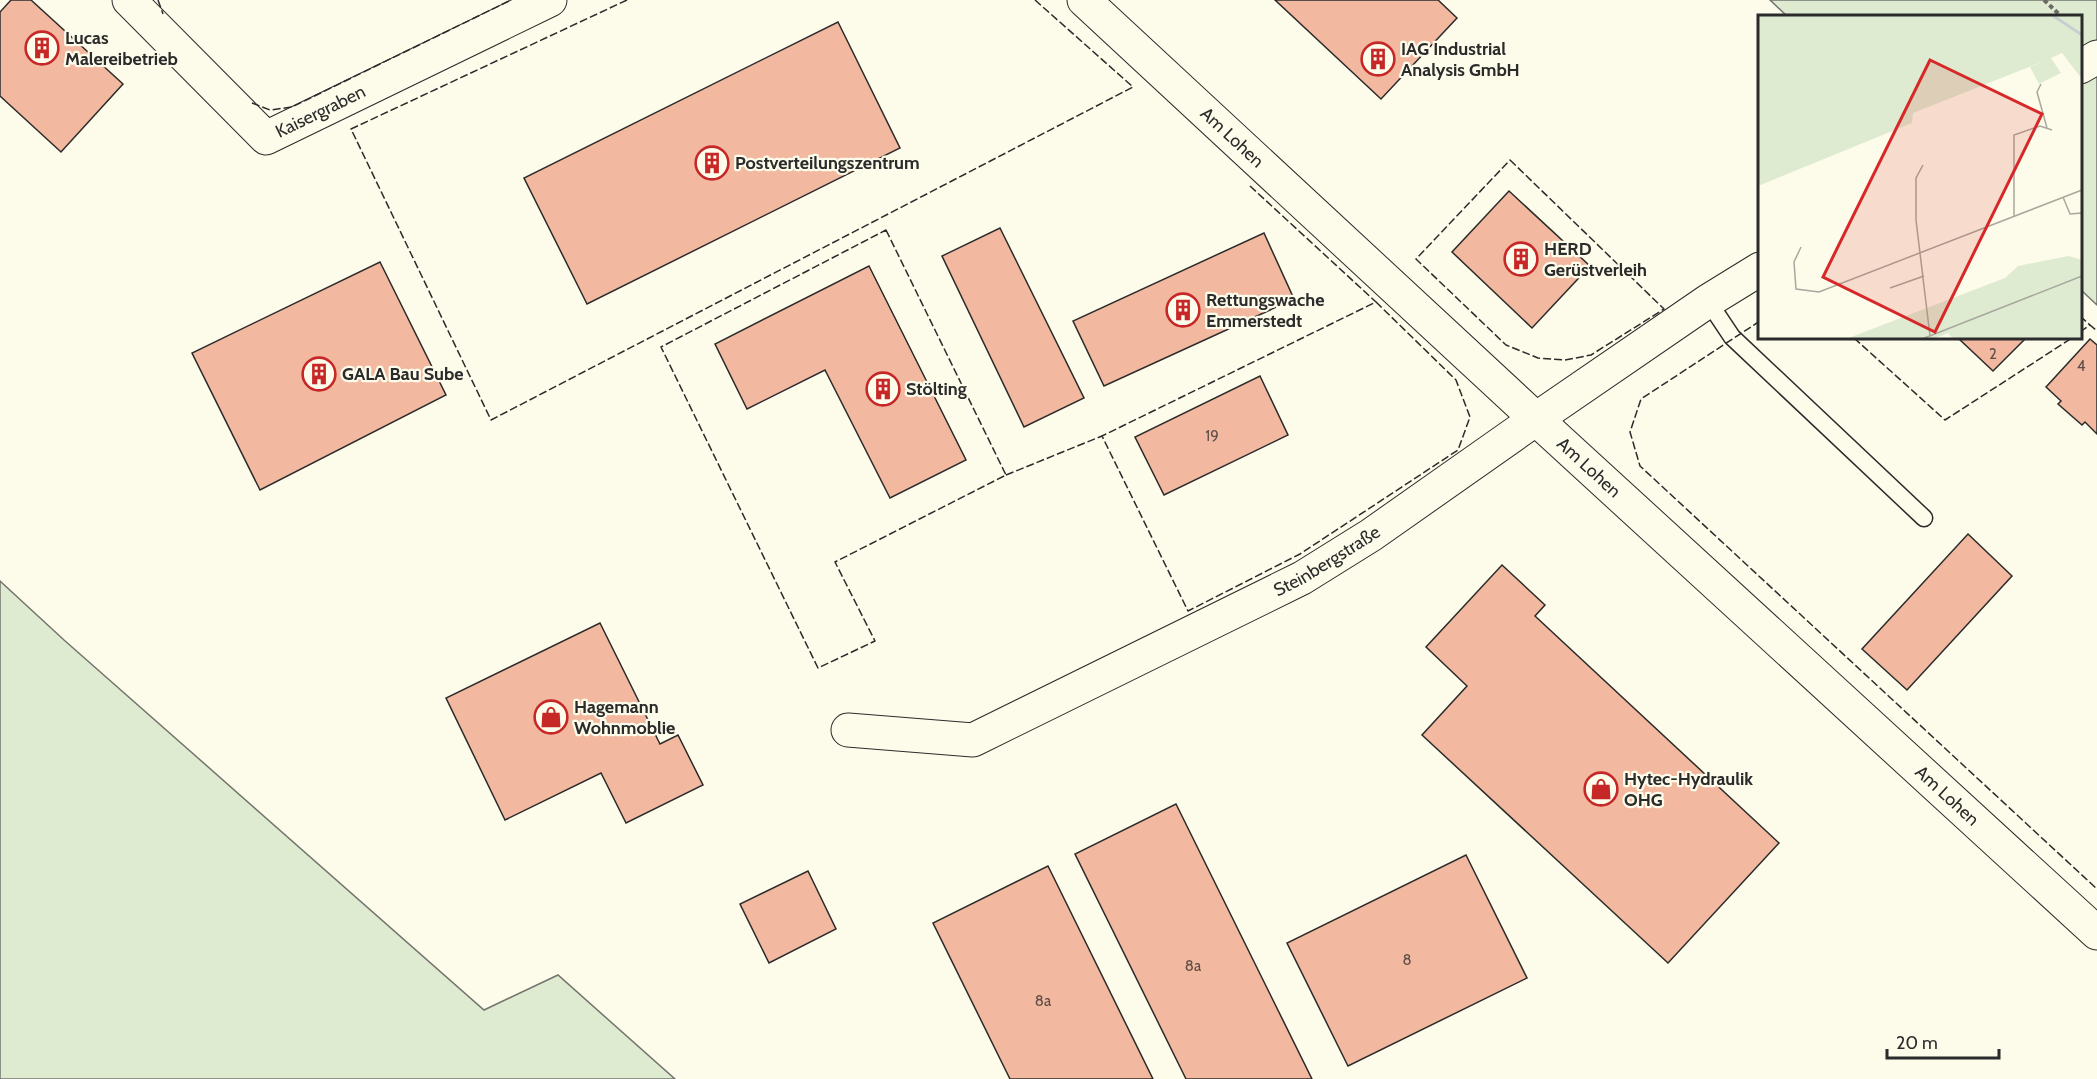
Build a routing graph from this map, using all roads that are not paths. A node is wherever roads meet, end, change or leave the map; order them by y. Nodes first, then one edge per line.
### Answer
1 (129, 0) edge
2 (550, 0) edge
3 (1084, 0) edge
4 (2097, 57) edge
5 (2082, 66) edge
6 (1758, 269) edge
7 (1708, 301) junction
8 (1536, 419) junction
9 (1924, 518) dead end
10 (848, 730) dead end
11 (2097, 933) edge

1 - 2 street, Kaisergraben
3 - 8 street, Am Lohen
4 - 5 street
6 - 7 street, Steinbergstraße
7 - 8 street, Steinbergstraße
7 - 9 lane
8 - 10 street, Steinbergstraße
8 - 11 street, Am Lohen

